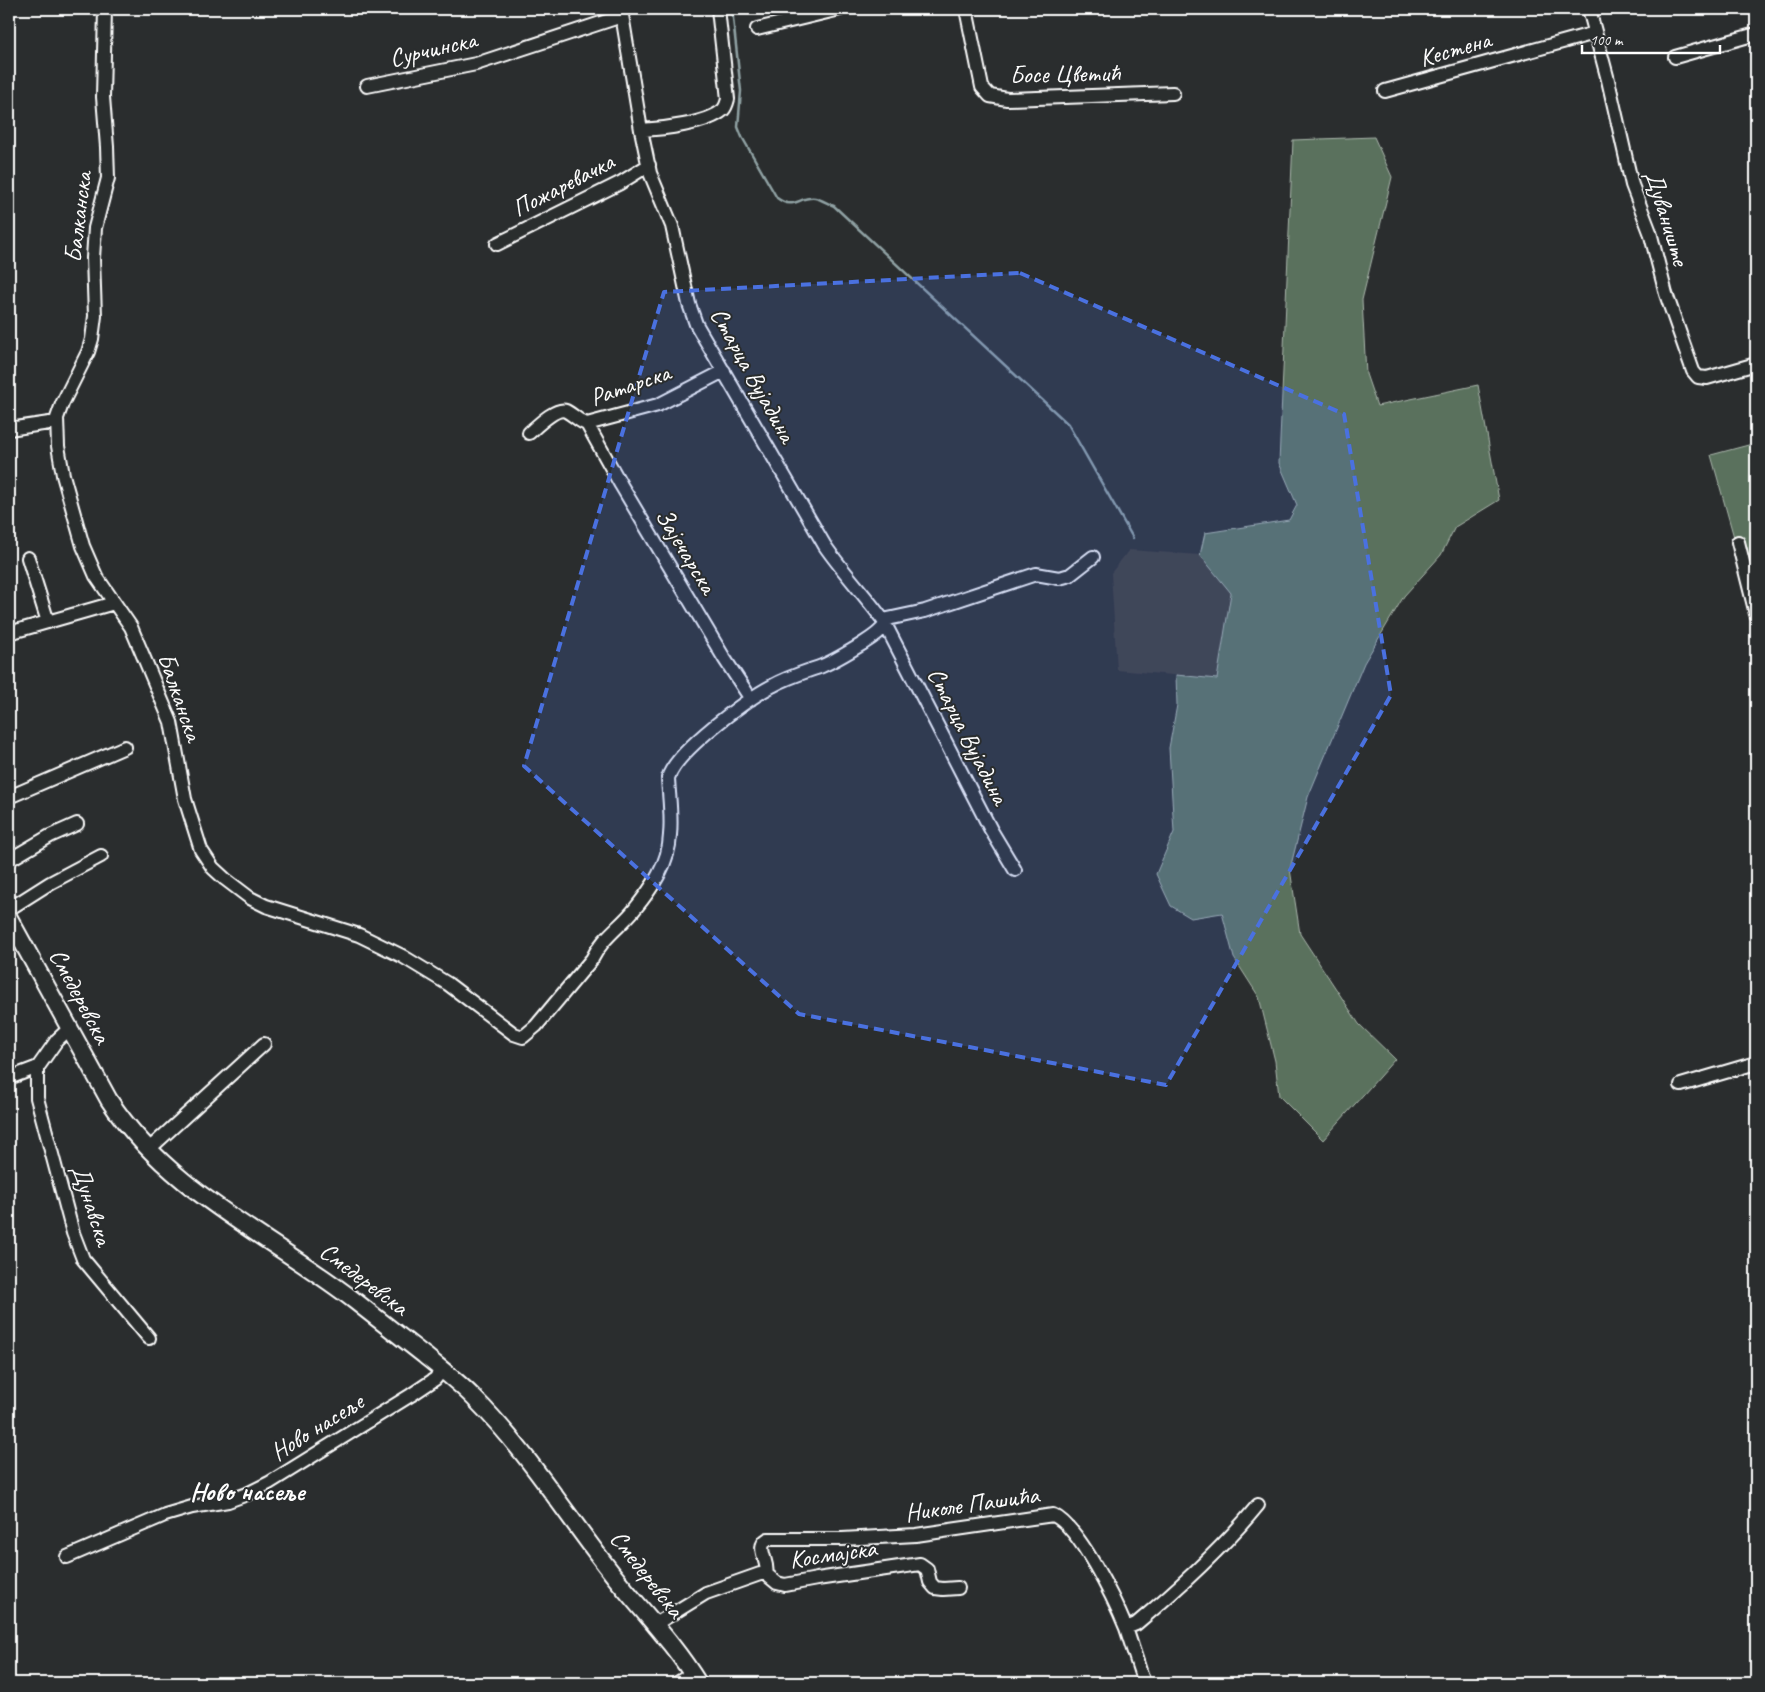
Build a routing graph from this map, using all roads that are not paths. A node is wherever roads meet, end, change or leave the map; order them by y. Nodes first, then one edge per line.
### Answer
1 (106, 9) edge
2 (718, 9) edge
3 (840, 9) edge
4 (966, 9) edge
5 (1589, 9) edge
6 (621, 12) edge
7 (795, 14) edge
8 (757, 30) dead end
9 (1595, 33) junction
10 (1756, 34) edge
11 (1675, 57) dead end
12 (367, 86) dead end
13 (1384, 92) dead end
14 (1173, 93) dead end
15 (641, 130) junction
16 (649, 165) junction
17 (497, 244) dead end
18 (1756, 364) edge
19 (724, 371) junction
20 (56, 422) junction
21 (588, 424) junction
22 (9, 429) edge
23 (529, 433) dead end
24 (1738, 542) dead end
25 (28, 558) dead end
26 (1093, 558) dead end
27 (114, 603) junction
28 (1756, 614) edge
29 (48, 622) junction
30 (884, 622) junction
31 (9, 633) edge
32 (751, 699) junction
33 (125, 747) dead end
34 (9, 797) edge
35 (77, 824) dead end
36 (100, 856) dead end
37 (9, 860) edge
38 (1015, 870) dead end
39 (9, 909) edge
40 (9, 918) edge
41 (70, 1028) junction
42 (264, 1044) dead end
43 (1756, 1063) edge
44 (36, 1068) junction
45 (9, 1077) edge
46 (1682, 1085) dead end
47 (148, 1150) junction
48 (149, 1338) dead end
49 (442, 1370) junction
50 (1258, 1505) dead end
51 (67, 1557) dead end
52 (766, 1574) junction
53 (958, 1588) dead end
54 (654, 1625) junction
55 (1126, 1628) junction
56 (695, 1679) edge
57 (677, 1683) edge
58 (1144, 1683) edge

1 - 20 street, Балканска
2 - 15 street
3 - 7 street
4 - 14 street, Босе Цветић
5 - 9 street, Дуваниште
6 - 12 street, Сурчинска
6 - 15 street, Старца Вујадина
7 - 8 street
9 - 13 street, Кестена
9 - 18 street, Дуваниште
10 - 11 street
15 - 16 street, Старца Вујадина
16 - 17 street, Пожаревачка
16 - 19 street, Старца Вујадина
19 - 21 street, Ратарска
19 - 30 street, Старца Вујадина
20 - 22 street
20 - 27 street, Балканска
21 - 23 street, Ратарска
21 - 32 street, Зајечарска
24 - 28 street
25 - 29 street
26 - 30 street
27 - 29 street
27 - 32 street, Балканска
29 - 31 street
30 - 32 street
30 - 38 street, Старца Вујадина
33 - 34 street
35 - 37 street
36 - 39 street
40 - 41 main road, Смедеревска
41 - 44 street
41 - 47 main road, Смедеревска
42 - 47 street
43 - 46 street
44 - 45 street
44 - 48 street, Дунавска
47 - 49 main road, Смедеревска
49 - 51 street, Ново насеље
49 - 54 main road, Смедеревска
50 - 55 street
52 - 53 street, Космајска
52 - 54 street, Космајска
52 - 55 street, Николе Пашића
54 - 56 main road, Смедеревска
55 - 58 street
56 - 57 street

